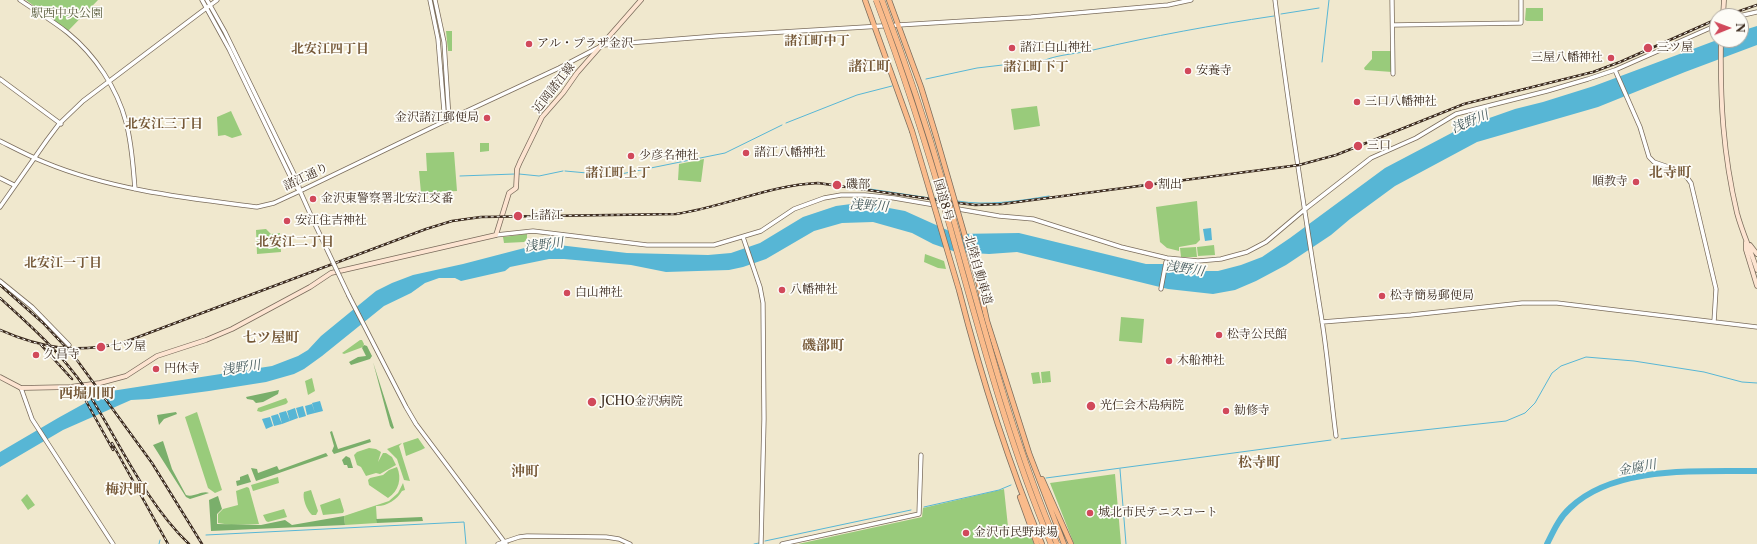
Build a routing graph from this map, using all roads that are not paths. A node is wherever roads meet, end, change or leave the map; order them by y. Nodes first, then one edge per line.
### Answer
1 (20, 0) edge
2 (202, 0) edge
3 (207, 0) edge
4 (216, 0) edge
5 (430, 0) edge
6 (435, 0) edge
7 (641, 0) edge
8 (865, 0) edge
9 (876, 0) edge
10 (882, 0) edge
11 (889, 0) edge
12 (1191, 0) edge
13 (1276, 0) edge
14 (1392, 0) edge
15 (1521, 0) edge
16 (210, 5) junction
17 (206, 8) junction
18 (1393, 25) junction
19 (899, 26) junction
20 (876, 27) junction
21 (1709, 29) edge
22 (603, 45) junction
23 (1721, 48) edge
24 (1615, 70) junction
25 (1393, 74) dead end
26 (0, 79) edge
27 (109, 80) junction
28 (450, 119) junction
29 (61, 124) junction
30 (0, 141) edge
31 (33, 158) junction
32 (0, 178) edge
33 (14, 185) junction
34 (135, 189) junction
35 (300, 191) junction
36 (0, 206) edge
37 (1304, 210) junction
38 (496, 235) junction
39 (743, 237) junction
40 (1746, 238) junction
41 (1757, 254) edge
42 (1166, 262) dead end
43 (1757, 270) edge
44 (0, 281) edge
45 (1757, 286) edge
46 (1161, 289) dead end
47 (1322, 322) junction
48 (1714, 322) junction
49 (1757, 327) edge
50 (69, 346) dead end
51 (0, 376) edge
52 (21, 388) junction
53 (1336, 436) dead end
54 (1029, 453) junction
55 (921, 456) dead end
56 (1014, 470) junction
57 (506, 543) edge
58 (113, 544) edge
59 (498, 544) edge
60 (630, 544) edge
61 (761, 544) edge
62 (782, 544) edge
63 (1037, 544) edge
64 (1042, 544) edge
65 (1051, 544) edge
66 (1057, 544) edge
67 (1064, 544) edge
68 (1071, 544) edge

1 - 27 street
2 - 17 street
3 - 16 street
4 - 16 street
5 - 28 street
6 - 28 street
7 - 22 main road, 近岡諸江線
8 - 20 highway, 国道8号
9 - 65 highway, 北陸自動車道, bridge
10 - 66 highway, 北陸自動車道, bridge
11 - 19 highway, 国道8号
12 - 19 street
13 - 37 street
14 - 18 street
15 - 18 street
16 - 17 street
16 - 35 street
17 - 27 street
17 - 35 street
18 - 25 street
19 - 20 street
19 - 54 highway, 国道8号, bridge
20 - 22 street
20 - 56 highway, 国道8号, bridge
21 - 24 street
22 - 28 street, 諸江通り
22 - 38 main road, 近岡諸江線
23 - 40 main road
24 - 37 street
24 - 48 street
26 - 29 street
27 - 29 street
27 - 34 street
28 - 35 street, 諸江通り
29 - 31 street
30 - 31 street, 諸江通り
31 - 33 street
31 - 34 street, 諸江通り
32 - 33 street
33 - 36 street
34 - 35 street, 諸江通り
35 - 57 street, bridge
37 - 39 street
37 - 47 street
38 - 39 street
38 - 52 main road
39 - 61 street
40 - 41 main road
40 - 43 main road
40 - 45 main road
42 - 46 street
44 - 50 street
47 - 48 street
47 - 53 street
48 - 49 street
51 - 52 main road
52 - 58 street
54 - 67 highway, 国道8号
54 - 68 highway
55 - 62 street
56 - 63 highway
56 - 64 highway, 国道8号
57 - 59 street
57 - 60 street

